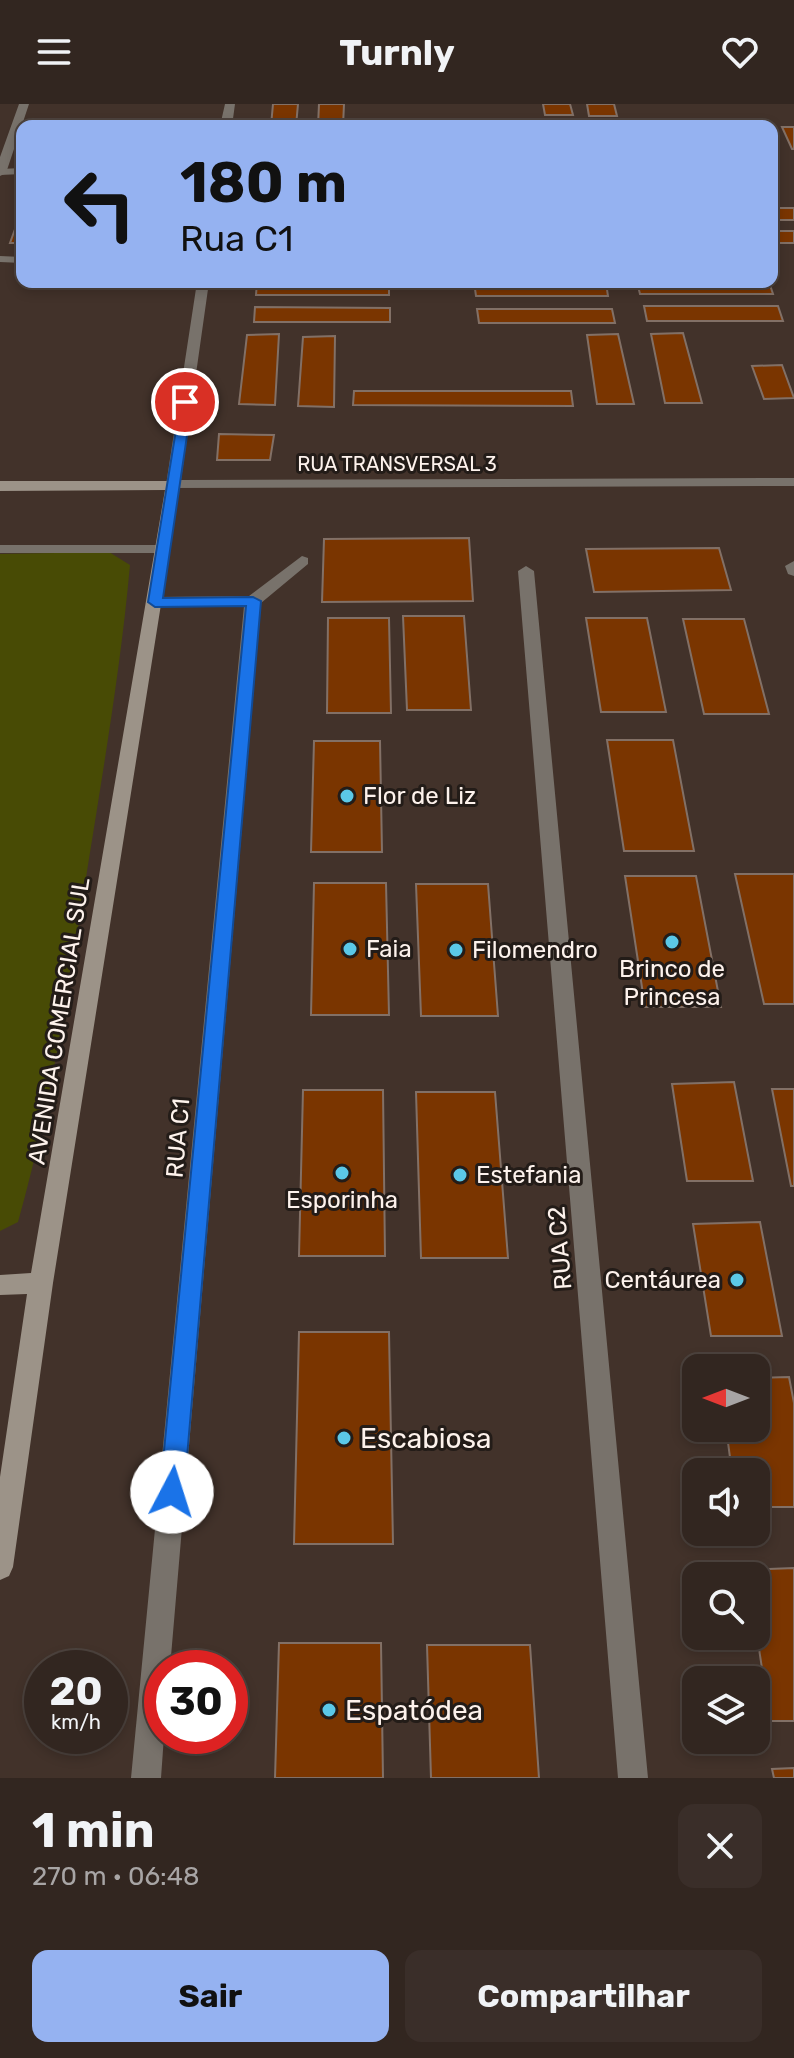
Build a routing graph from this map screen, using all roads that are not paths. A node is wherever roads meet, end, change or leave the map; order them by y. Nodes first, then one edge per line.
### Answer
1 (18, 111) edge
2 (0, 172) edge
3 (202, 288) edge
4 (794, 482) edge
5 (173, 485) junction
6 (0, 486) edge
7 (0, 549) edge
8 (161, 549) junction
9 (302, 561) dead end
10 (526, 571) dead end
11 (253, 601) junction
12 (155, 602) junction
13 (41, 1283) junction
14 (0, 1285) edge
15 (0, 1567) edge
16 (146, 1778) edge
17 (633, 1778) edge

1 - 2 street
3 - 5 street
4 - 5 street, RUA TRANSVERSAL 3
5 - 6 street, RUA TRANSVERSAL 3
5 - 8 street, AVENIDA COMERCIAL SUL
7 - 8 lane
8 - 12 street, AVENIDA COMERCIAL SUL
9 - 11 street
10 - 17 street, RUA C2
11 - 12 street
11 - 16 street, RUA C1
12 - 13 street, AVENIDA COMERCIAL SUL
13 - 14 street
13 - 15 street, AVENIDA COMERCIAL SUL

